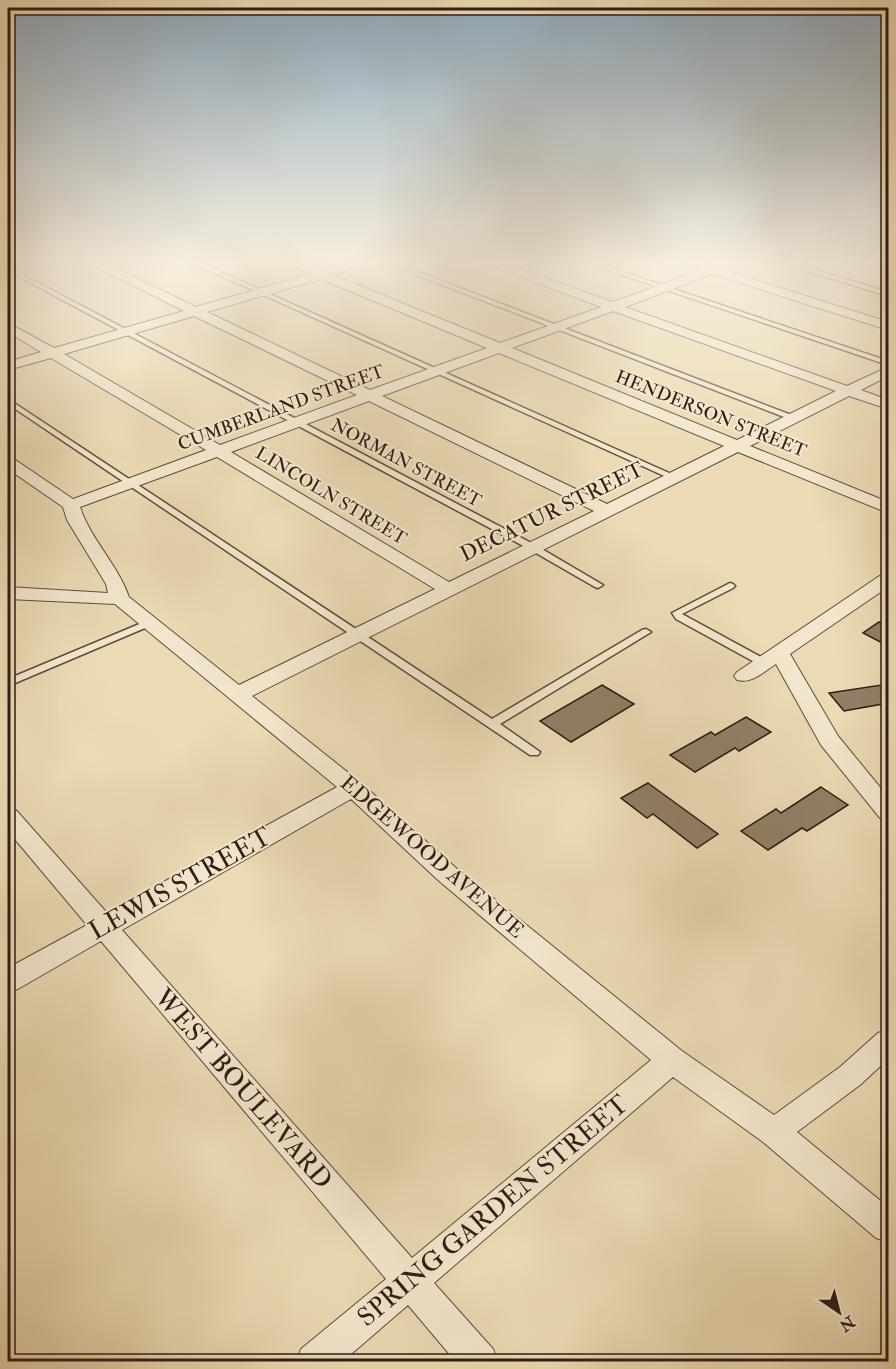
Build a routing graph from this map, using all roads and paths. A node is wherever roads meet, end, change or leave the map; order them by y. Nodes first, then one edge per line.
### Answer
1 (111, 324) edge
2 (153, 324) edge
3 (223, 324) edge
4 (332, 324) edge
5 (442, 324) edge
6 (550, 324) edge
7 (566, 324) edge
8 (660, 324) edge
9 (771, 324) edge
10 (8, 327) edge
11 (558, 327) junction
12 (126, 332) junction
13 (500, 348) junction
14 (52, 354) junction
15 (888, 363) edge
16 (8, 366) edge
17 (438, 371) junction
18 (888, 371) edge
19 (849, 391) junction
20 (371, 396) junction
21 (8, 401) edge
22 (888, 405) edge
23 (795, 418) junction
24 (298, 422) junction
25 (738, 446) junction
26 (219, 451) junction
27 (8, 462) edge
28 (674, 477) junction
29 (132, 483) junction
30 (71, 505) junction
31 (888, 508) edge
32 (606, 510) junction
33 (532, 547) junction
34 (888, 579) edge
35 (598, 585) dead end
36 (730, 586) dead end
37 (448, 589) junction
38 (8, 593) edge
39 (120, 599) junction
40 (149, 623) junction
41 (646, 632) dead end
42 (357, 634) junction
43 (771, 657) junction
44 (744, 676) dead end
45 (8, 683) edge
46 (238, 694) junction
47 (492, 724) junction
48 (534, 752) dead end
49 (353, 788) junction
50 (888, 812) edge
51 (8, 816) edge
52 (104, 927) junction
53 (8, 981) edge
54 (888, 1041) edge
55 (672, 1060) junction
56 (774, 1132) junction
57 (888, 1227) edge
58 (409, 1281) junction
59 (314, 1362) edge
60 (480, 1362) edge

1 - 12 lane, NORMAN STREET
2 - 12 street
3 - 20 street
4 - 17 lane
5 - 13 street, HENDERSON STREET
6 - 11 lane
7 - 11 street, CUMBERLAND STREET
8 - 19 street
9 - 15 lane
10 - 14 street, LINCOLN STREET
11 - 13 street, CUMBERLAND STREET
11 - 23 lane
12 - 14 street
12 - 24 lane, NORMAN STREET
13 - 17 street, CUMBERLAND STREET
13 - 25 street, HENDERSON STREET
14 - 16 street
14 - 26 street, LINCOLN STREET
17 - 20 street, CUMBERLAND STREET
17 - 28 lane
18 - 19 street, DECATUR STREET
19 - 22 street
19 - 23 street, DECATUR STREET
20 - 24 street, CUMBERLAND STREET
20 - 32 street
21 - 29 lane
23 - 25 street, DECATUR STREET
24 - 26 street, CUMBERLAND STREET
24 - 33 lane, NORMAN STREET
25 - 28 street, DECATUR STREET
25 - 31 street, HENDERSON STREET
26 - 29 street, CUMBERLAND STREET
26 - 37 street, LINCOLN STREET
27 - 30 street
28 - 32 street, DECATUR STREET
29 - 30 street, CUMBERLAND STREET
29 - 42 lane
30 - 39 street, EDGEWOOD AVENUE
32 - 33 street, DECATUR STREET
33 - 35 lane, NORMAN STREET
33 - 37 street, DECATUR STREET
34 - 43 street
36 - 43 lane
37 - 42 street, DECATUR STREET
38 - 39 street
39 - 40 street, EDGEWOOD AVENUE
40 - 45 lane
40 - 46 street, EDGEWOOD AVENUE
41 - 47 lane
42 - 46 street, DECATUR STREET
42 - 47 lane
43 - 44 street
43 - 50 street
46 - 49 street, EDGEWOOD AVENUE
47 - 48 lane
49 - 52 street, LEWIS STREET
49 - 55 street, EDGEWOOD AVENUE
51 - 52 street, WEST BOULEVARD
52 - 53 street, LEWIS STREET
52 - 58 street, WEST BOULEVARD
54 - 56 street
55 - 56 street, EDGEWOOD AVENUE
55 - 58 street, SPRING GARDEN STREET
56 - 57 street, EDGEWOOD AVENUE
58 - 59 street, SPRING GARDEN STREET
58 - 60 street, WEST BOULEVARD

